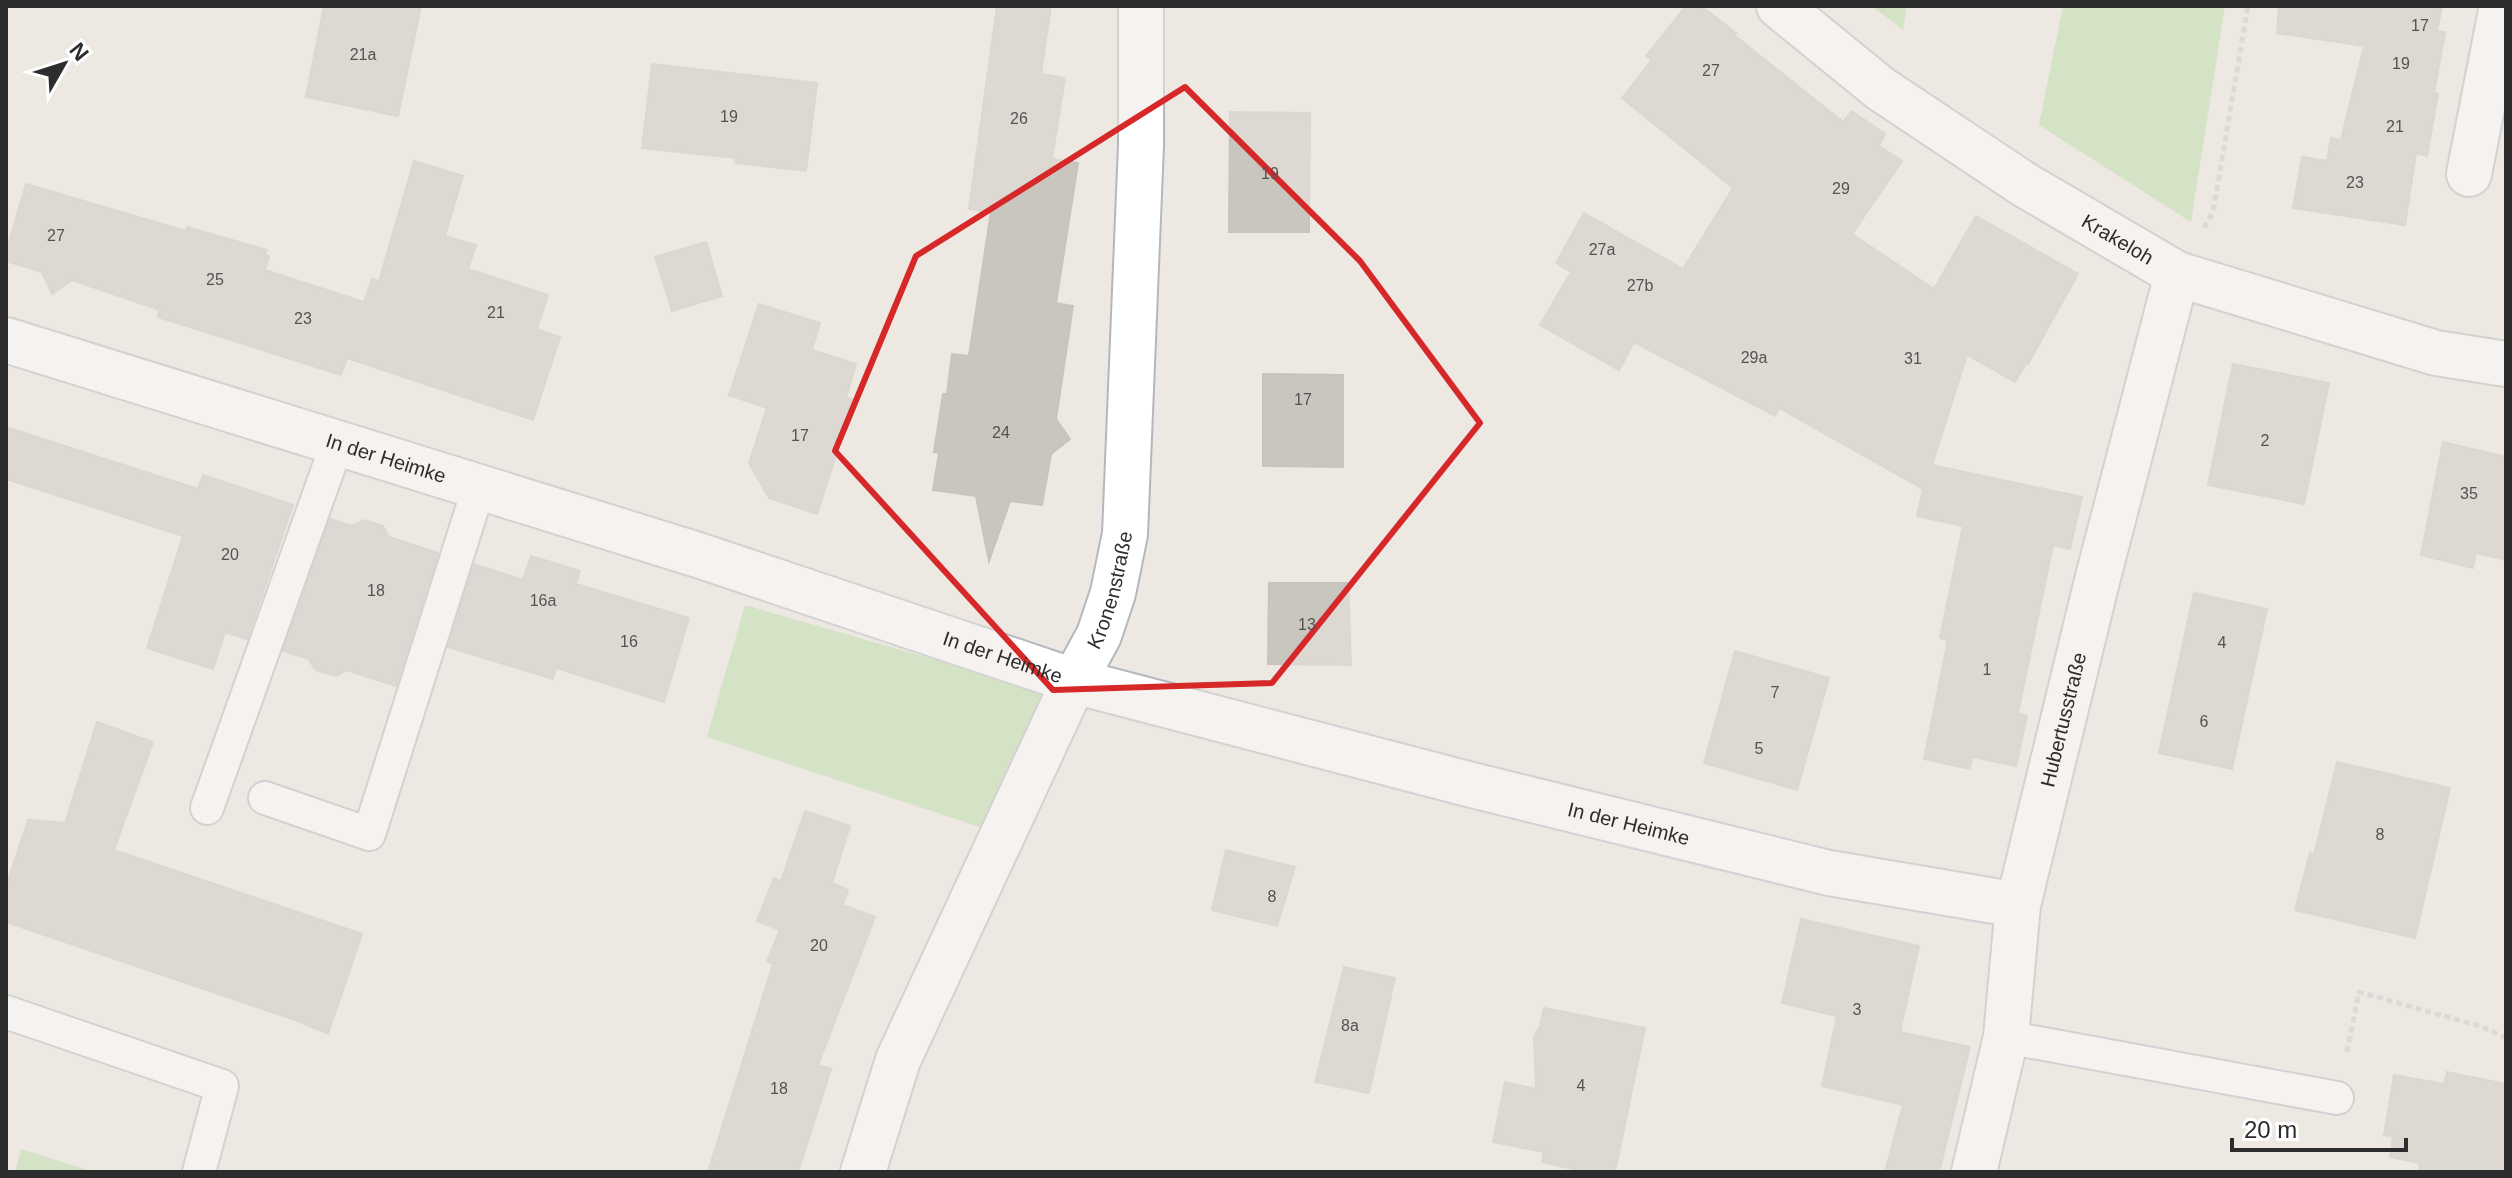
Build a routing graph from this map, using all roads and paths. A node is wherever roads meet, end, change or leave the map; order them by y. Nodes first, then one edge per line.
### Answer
1 (1141, 6) edge
2 (1779, 6) edge
3 (2248, 6) edge
4 (2502, 6) edge
5 (2469, 174) dead end
6 (2177, 274) junction
7 (6, 340) edge
8 (2506, 364) edge
9 (337, 444) junction
10 (479, 487) junction
11 (1074, 681) junction
12 (265, 798) dead end
13 (207, 808) dead end
14 (2018, 905) junction
15 (6, 1012) edge
16 (2006, 1037) junction
17 (2506, 1038) edge
18 (2337, 1098) joint
19 (199, 1172) edge
20 (863, 1172) edge
21 (1974, 1172) edge

1 - 11 street, Kronenstraße
2 - 6 street, Krakeloh
3 - 6 path
4 - 5 street
6 - 8 street, Krakeloh
6 - 14 street, Hubertusstraße
7 - 9 street, In der Heimke
9 - 10 street, In der Heimke
9 - 13 lane
10 - 11 street, In der Heimke
10 - 12 lane
11 - 14 street, In der Heimke
11 - 20 street, Kronenstraße
14 - 16 street, Hubertusstraße
15 - 19 lane
16 - 18 lane
16 - 21 street, Hubertusstraße
17 - 18 path

